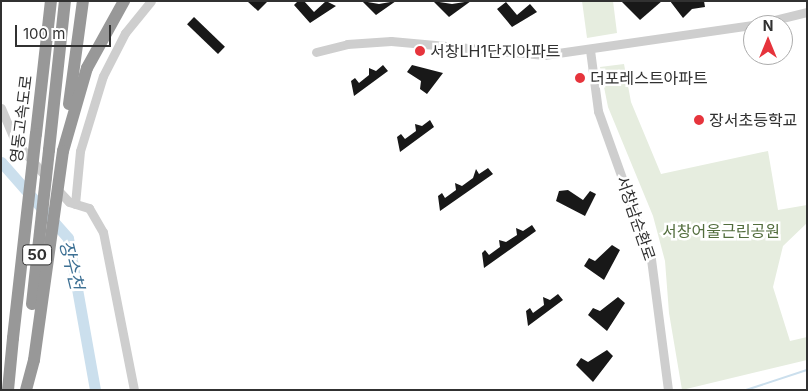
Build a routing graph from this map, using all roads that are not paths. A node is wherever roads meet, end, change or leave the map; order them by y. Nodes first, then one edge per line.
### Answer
1 (51, 1) edge
2 (66, 1) edge
3 (83, 1) edge
4 (124, 1) edge
5 (151, 1) edge
6 (807, 12) edge
7 (793, 15) edge
8 (743, 27) edge
9 (590, 50) junction
10 (316, 52) dead end
11 (1, 108) edge
12 (63, 151) junction
13 (75, 204) junction
14 (30, 359) junction
15 (667, 389) edge
16 (8, 390) edge
17 (26, 390) edge
18 (134, 390) edge

1 - 16 highway, 영동고속도로 / 50, bridge
2 - 14 highway, 영동고속도로 / 50, bridge
3 - 12 highway
4 - 12 highway
5 - 13 street
6 - 7 street
8 - 9 street
9 - 10 street
9 - 15 street, 서창남순환로
11 - 13 street
12 - 14 highway, bridge
13 - 18 street
14 - 17 highway, 영동고속도로 / 50

